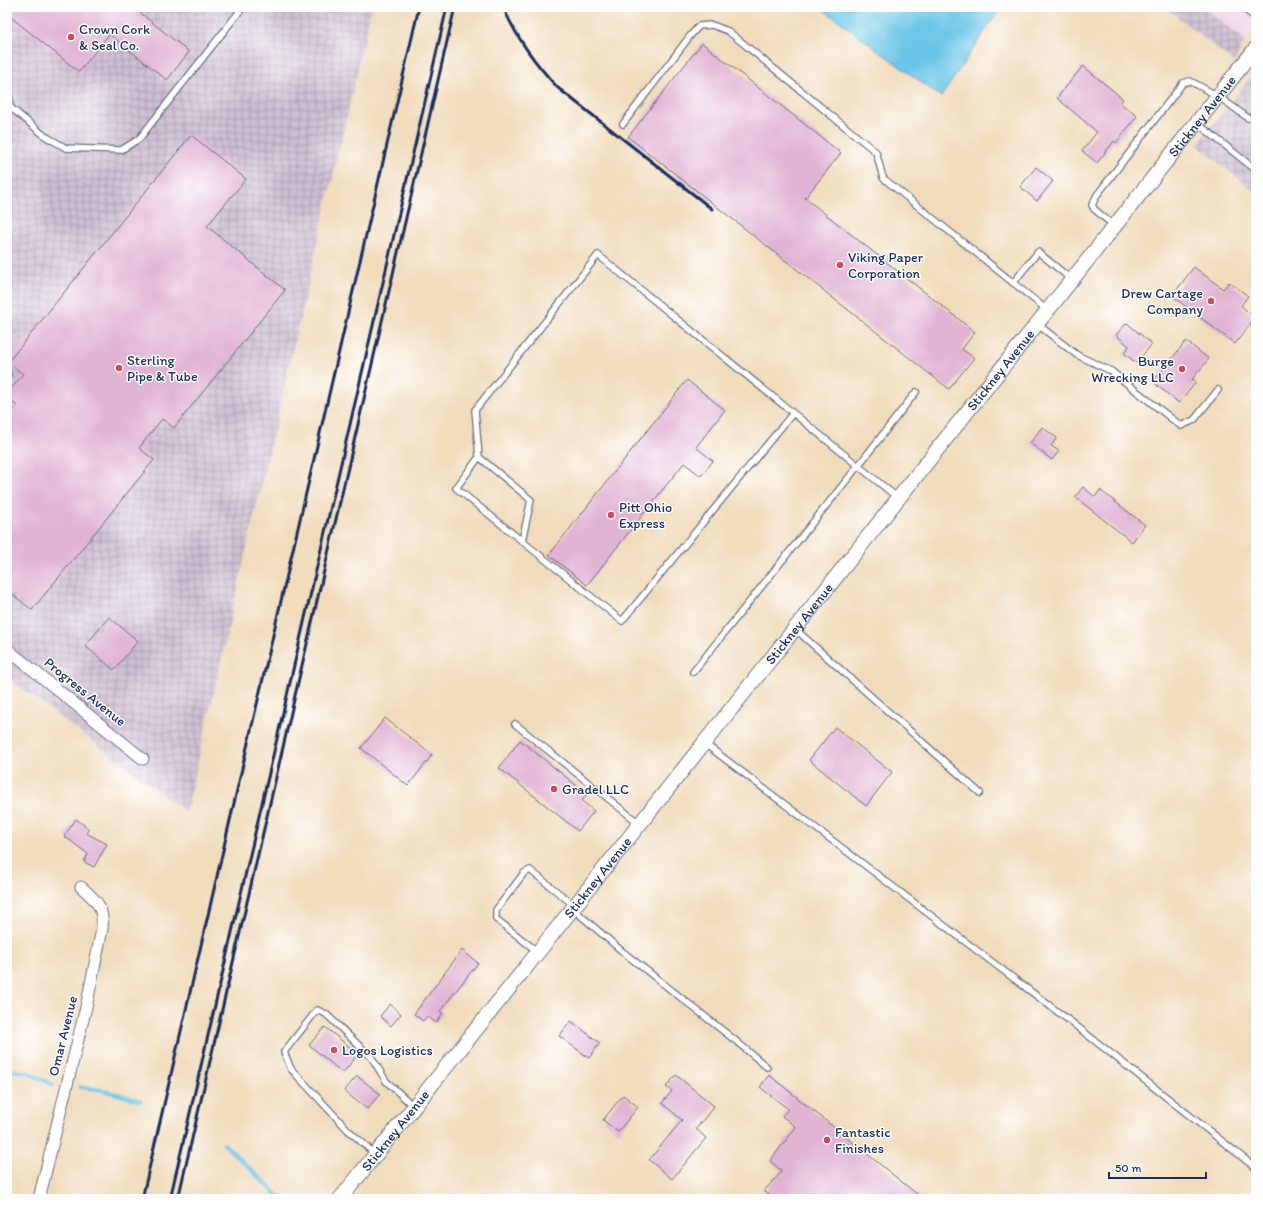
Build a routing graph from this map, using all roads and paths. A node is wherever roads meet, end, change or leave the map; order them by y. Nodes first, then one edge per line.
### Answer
1 (243, 7) edge
2 (1242, 7) edge
3 (1256, 18) edge
4 (1256, 48) edge
5 (7, 71) edge
6 (1218, 96) junction
7 (1256, 117) edge
8 (1197, 122) junction
9 (623, 124) dead end
10 (1256, 170) edge
11 (1114, 226) junction
12 (1072, 280) junction
13 (1013, 283) junction
14 (1047, 310) junction
15 (1037, 324) junction
16 (1218, 390) dead end
17 (916, 392) dead end
18 (793, 413) junction
19 (479, 457) junction
20 (858, 466) junction
21 (898, 498) junction
22 (522, 541) junction
23 (795, 629) junction
24 (7, 649) edge
25 (692, 672) dead end
26 (516, 724) dead end
27 (704, 743) junction
28 (143, 759) dead end
29 (980, 793) dead end
30 (640, 824) junction
31 (81, 887) dead end
32 (574, 907) junction
33 (538, 952) junction
34 (767, 1067) dead end
35 (414, 1107) junction
36 (376, 1155) junction
37 (1256, 1168) edge
38 (39, 1199) edge
39 (340, 1199) edge

1 - 5 lane
2 - 3 lane
4 - 6 street, Stickney Avenue
6 - 7 lane
6 - 8 street, Stickney Avenue
6 - 11 lane
8 - 10 lane
8 - 11 street, Stickney Avenue
9 - 13 lane
11 - 12 street, Stickney Avenue
12 - 13 lane
12 - 14 street, Stickney Avenue
13 - 14 lane
14 - 15 street, Stickney Avenue
15 - 16 lane
15 - 21 street, Stickney Avenue
17 - 20 lane
18 - 19 lane
18 - 20 lane
18 - 22 lane
19 - 22 lane
19 - 22 lane
20 - 21 lane
20 - 25 lane
21 - 23 street, Stickney Avenue
23 - 27 street, Stickney Avenue
23 - 29 lane
24 - 28 street, Progress Avenue
26 - 30 lane
27 - 30 street, Stickney Avenue
27 - 37 lane
30 - 32 street, Stickney Avenue
31 - 38 street, Omar Avenue
32 - 33 street, Stickney Avenue
32 - 33 lane
32 - 34 lane
33 - 35 street, Stickney Avenue
35 - 36 street, Stickney Avenue
35 - 36 lane
36 - 39 street, Stickney Avenue

